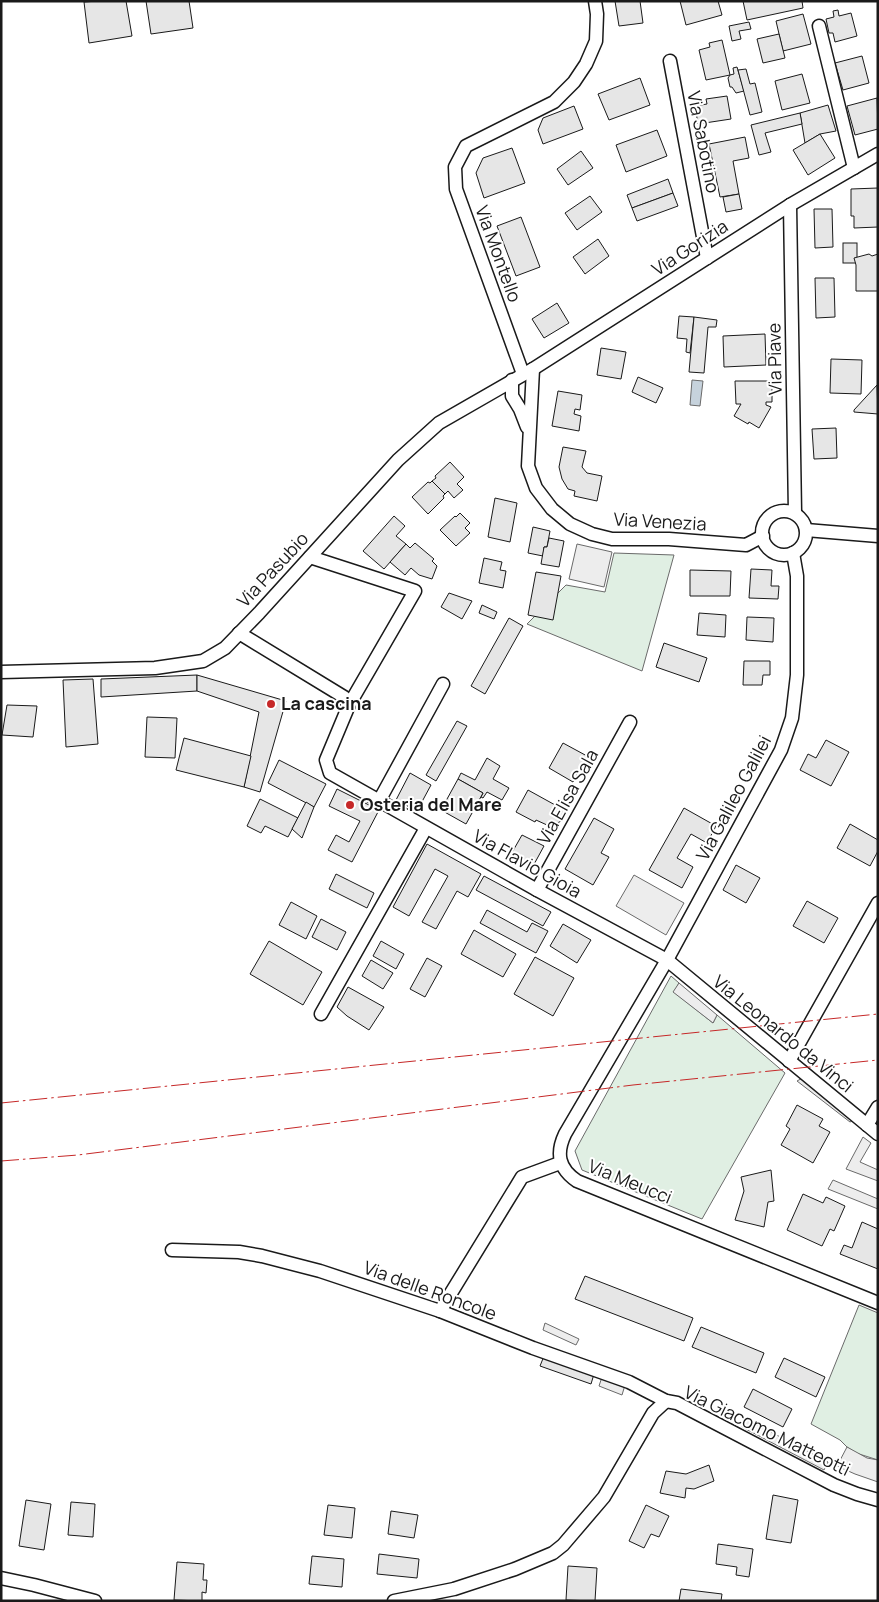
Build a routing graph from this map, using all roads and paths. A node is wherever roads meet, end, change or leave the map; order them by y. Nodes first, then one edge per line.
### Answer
1 (595, 1) edge
2 (819, 26) dead end
3 (670, 61) dead end
4 (878, 154) edge
5 (854, 168) junction
6 (790, 205) junction
7 (707, 258) junction
8 (523, 374) junction
9 (529, 434) junction
10 (795, 513) junction
11 (806, 530) junction
12 (763, 536) junction
13 (878, 536) edge
14 (793, 553) junction
15 (310, 557) junction
16 (239, 633) junction
17 (1, 672) edge
18 (443, 684) dead end
19 (349, 705) junction
20 (630, 722) dead end
21 (379, 801) junction
22 (426, 828) junction
23 (537, 890) junction
24 (878, 903) edge
25 (667, 960) junction
26 (321, 1014) dead end
27 (789, 1061) junction
28 (878, 1107) edge
29 (867, 1125) junction
30 (878, 1134) edge
31 (560, 1162) junction
32 (172, 1250) dead end
33 (878, 1303) edge
34 (440, 1311) junction
35 (666, 1402) junction
36 (878, 1500) edge
37 (1, 1578) edge
38 (95, 1601) edge
39 (394, 1601) edge

1 - 8 street, Via Montello
2 - 5 street
3 - 7 street, Via Sabotino
4 - 5 street, Via Gorizia
5 - 6 street, Via Gorizia
6 - 7 street, Via Gorizia
6 - 10 street, Via Piave
7 - 8 street, Via Gorizia
8 - 9 street, Via Venezia
8 - 9 street, Via Venezia
8 - 15 street, Via Pasubio
9 - 12 street, Via Venezia
10 - 11 street
10 - 12 street
11 - 13 street
11 - 14 street
12 - 14 street
14 - 25 street, Via Galileo Galilei
15 - 16 street, Via Pasubio
15 - 19 street
16 - 17 street, Via Pasubio
16 - 19 street
18 - 21 street
19 - 21 street, Via Flavio Gioia
20 - 23 street, Via Elisa Sala
21 - 22 street, Via Flavio Gioia
22 - 23 street, Via Flavio Gioia
22 - 26 street
23 - 25 street, Via Flavio Gioia
24 - 27 street
25 - 27 street, Via Leonardo da Vinci
25 - 31 street
27 - 29 street, Via Leonardo da Vinci
28 - 29 street
29 - 30 street, Via Leonardo da Vinci
31 - 33 street, Via Meucci
31 - 34 street
32 - 34 street, Via delle Roncole
34 - 35 street, Via delle Roncole
35 - 36 street, Via Giacomo Matteotti
35 - 39 street, Via Giacomo Matteotti
37 - 38 street

